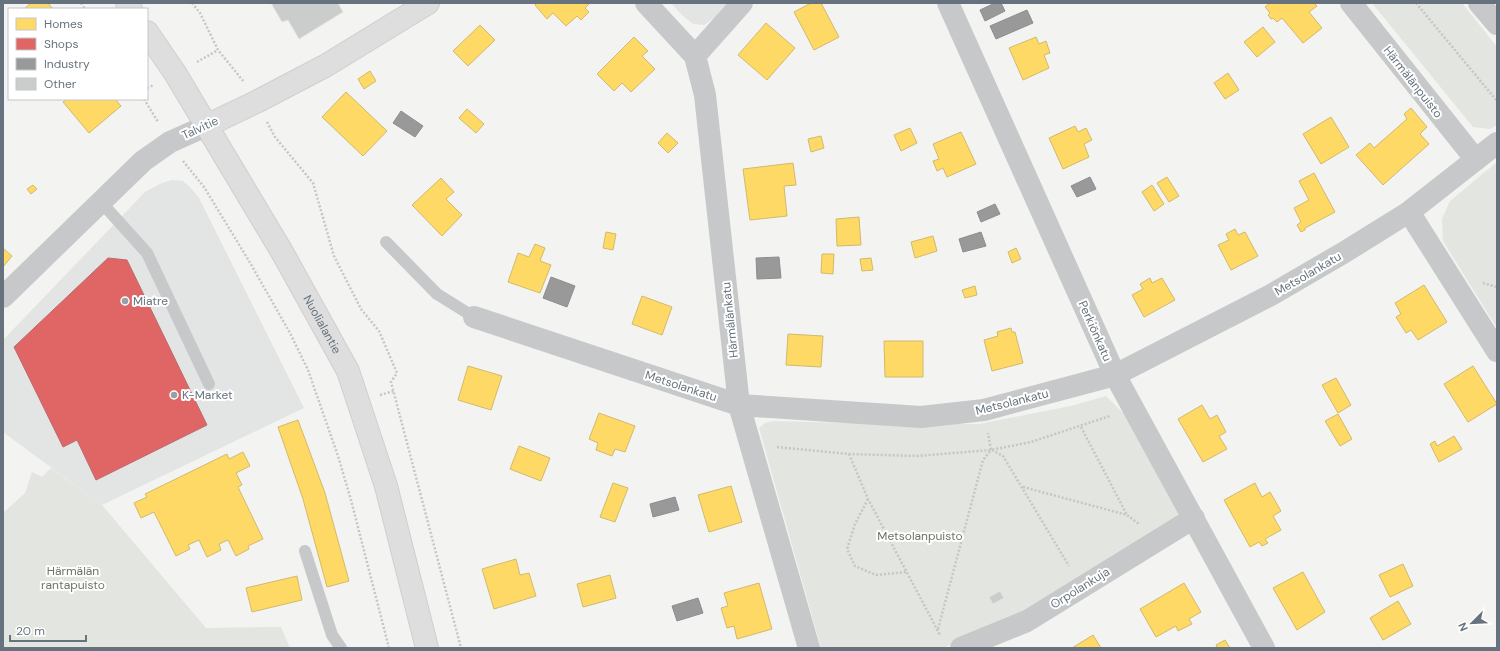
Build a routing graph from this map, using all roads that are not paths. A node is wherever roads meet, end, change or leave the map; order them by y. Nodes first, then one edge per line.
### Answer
1 (428, 3) edge
2 (646, 3) edge
3 (742, 3) edge
4 (948, 3) edge
5 (1351, 3) edge
6 (1479, 3) edge
7 (1497, 24) edge
8 (148, 33) edge
9 (694, 56) junction
10 (206, 126) junction
11 (1497, 143) edge
12 (1476, 160) junction
13 (101, 202) junction
14 (1409, 212) junction
15 (386, 242) dead end
16 (3, 297) edge
17 (474, 317) joint
18 (1497, 351) edge
19 (1115, 375) junction
20 (209, 384) dead end
21 (739, 405) junction
22 (1194, 518) junction
23 (305, 551) dead end
24 (341, 648) edge
25 (427, 648) edge
26 (809, 648) edge
27 (961, 648) edge
28 (1264, 648) edge

1 - 10 street, Talvitie
2 - 9 street, Härmälänkatu
3 - 9 street
4 - 19 street, Perkiönkatu
5 - 12 street, Härmälänpuisto
6 - 7 street
8 - 10 street, Nuolialantie
9 - 21 street, Härmälänkatu
10 - 13 street, Talvitie
10 - 25 street, Nuolialantie
11 - 12 street, Metsolankatu
12 - 14 street, Metsolankatu
13 - 16 street, Talvitie
13 - 20 lane
14 - 18 street
14 - 19 street, Metsolankatu
15 - 17 lane
17 - 21 street, Metsolankatu
19 - 21 street, Metsolankatu
19 - 22 street, Perkiönkatu
21 - 26 street, Härmälänkatu
22 - 27 street, Orpolankuja
22 - 28 street, Perkiönkatu
23 - 24 lane

